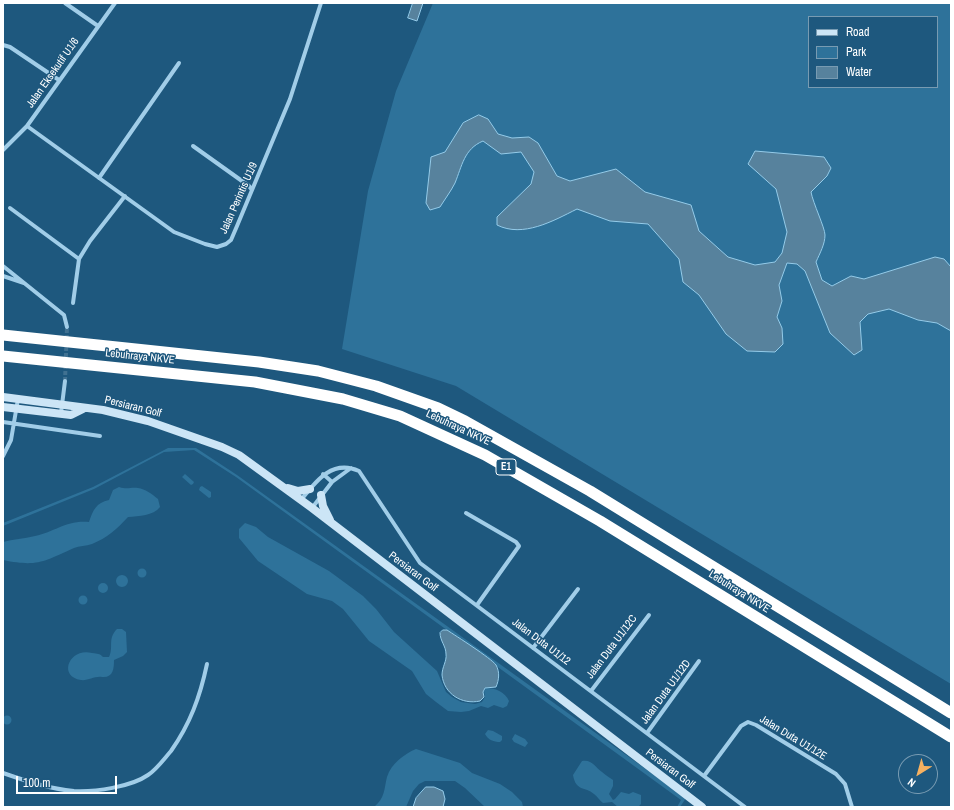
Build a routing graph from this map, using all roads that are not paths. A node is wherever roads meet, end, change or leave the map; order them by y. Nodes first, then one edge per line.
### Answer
1 (65, 3) edge
2 (115, 3) edge
3 (322, 3) edge
4 (98, 26) junction
5 (3, 45) edge
6 (179, 63) dead end
7 (59, 80) junction
8 (27, 126) junction
9 (193, 146) dead end
10 (3, 150) edge
11 (99, 178) junction
12 (252, 190) junction
13 (124, 196) junction
14 (10, 208) dead end
15 (79, 260) junction
16 (3, 266) edge
17 (3, 276) edge
18 (27, 284) junction
19 (73, 303) dead end
20 (67, 326) tunnel mouth
21 (3, 335) edge
22 (3, 356) edge
23 (65, 381) tunnel mouth
24 (3, 397) edge
25 (18, 399) junction
26 (3, 408) edge
27 (16, 409) junction
28 (61, 409) junction
29 (3, 422) edge
30 (15, 423) junction
31 (100, 436) dead end
32 (3, 456) edge
33 (352, 468) junction
34 (323, 474) junction
35 (273, 480) junction
36 (332, 482) junction
37 (310, 489) junction
38 (321, 495) junction
39 (301, 500) junction
40 (312, 508) junction
41 (466, 513) dead end
42 (333, 525) junction
43 (578, 589) dead end
44 (477, 605) junction
45 (648, 614) dead end
46 (533, 648) junction
47 (699, 661) dead end
48 (207, 664) dead end
49 (591, 691) junction
50 (951, 713) edge
51 (647, 733) junction
52 (951, 737) edge
53 (3, 773) edge
54 (704, 776) junction
55 (702, 807) edge
56 (745, 807) edge
57 (852, 807) edge

1 - 4 street
2 - 4 street, Jalan Eksekutif U1/6
3 - 12 street, Jalan Perintis U1/9
4 - 7 street, Jalan Eksekutif U1/6
5 - 7 street
6 - 11 street
7 - 8 street, Jalan Eksekutif U1/6
8 - 10 street, Jalan Eksekutif U1/6
8 - 11 street, Jalan Perintis U1/9
9 - 12 street
11 - 13 street, Jalan Perintis U1/9
12 - 13 street, Jalan Perintis U1/9
13 - 15 street
14 - 15 street
15 - 19 street
16 - 18 street
17 - 18 street
18 - 20 street
21 - 50 highway, Lebuhraya NKVE / E1
22 - 52 highway, Lebuhraya NKVE / E1
23 - 28 street
24 - 25 street, Persiaran Golf
25 - 27 street
25 - 28 street, Persiaran Golf
26 - 27 street, Persiaran Golf
27 - 28 street, Persiaran Golf
27 - 30 street
28 - 35 street, Persiaran Golf
29 - 30 street
30 - 31 street
30 - 32 street
33 - 34 street
33 - 36 street
33 - 44 street, Jalan Duta U1/12
34 - 36 street
34 - 37 street
35 - 37 street
35 - 39 street, Persiaran Golf
36 - 38 street
37 - 39 street
38 - 40 street
38 - 42 street
39 - 40 street, Persiaran Golf
40 - 42 street, Persiaran Golf
41 - 44 street
42 - 55 street, Persiaran Golf
43 - 46 street
44 - 46 street, Jalan Duta U1/12
45 - 49 street, Jalan Duta U1/12C
46 - 49 street, Jalan Duta U1/12
47 - 51 street, Jalan Duta U1/12D
48 - 53 street
49 - 51 street, Jalan Duta U1/12
51 - 54 street, Jalan Duta U1/12
54 - 56 street, Jalan Duta U1/12
54 - 57 street, Jalan Duta U1/12E

